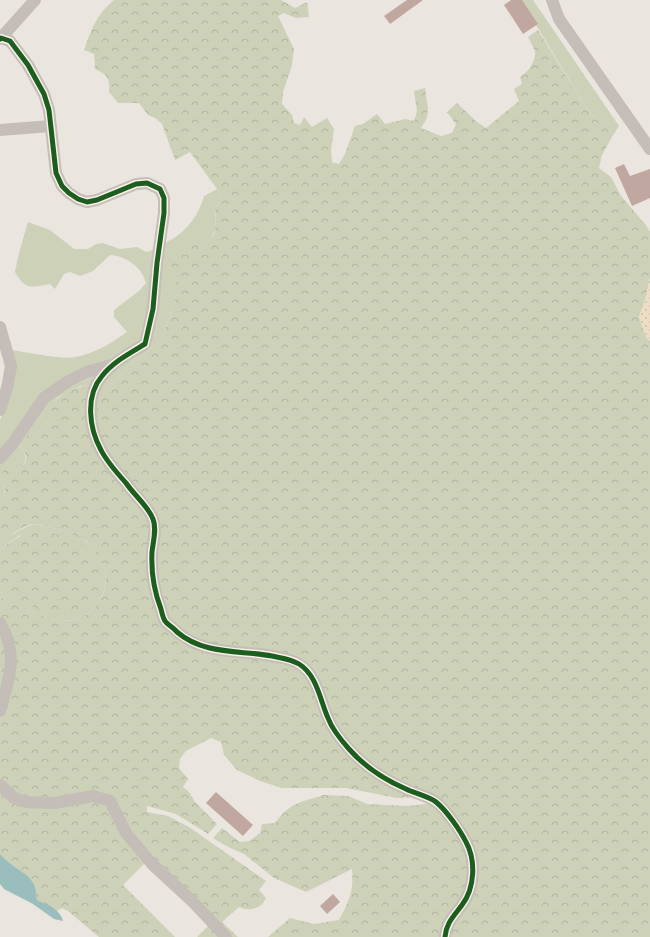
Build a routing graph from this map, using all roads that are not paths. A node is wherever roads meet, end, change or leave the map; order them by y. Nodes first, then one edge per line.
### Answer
1 (35, 0) edge
2 (552, 0) edge
3 (1, 38) edge
4 (52, 126) junction
5 (0, 130) edge
6 (650, 150) edge
7 (0, 328) edge
8 (112, 365) junction
9 (0, 410) edge
10 (0, 458) edge
11 (0, 623) edge
12 (0, 711) edge
13 (0, 785) edge
14 (226, 937) edge
15 (445, 937) edge

1 - 3 street
2 - 6 street
3 - 4 street
4 - 5 street
4 - 8 street
7 - 9 street
8 - 10 street
8 - 15 street
11 - 12 street
13 - 14 street

